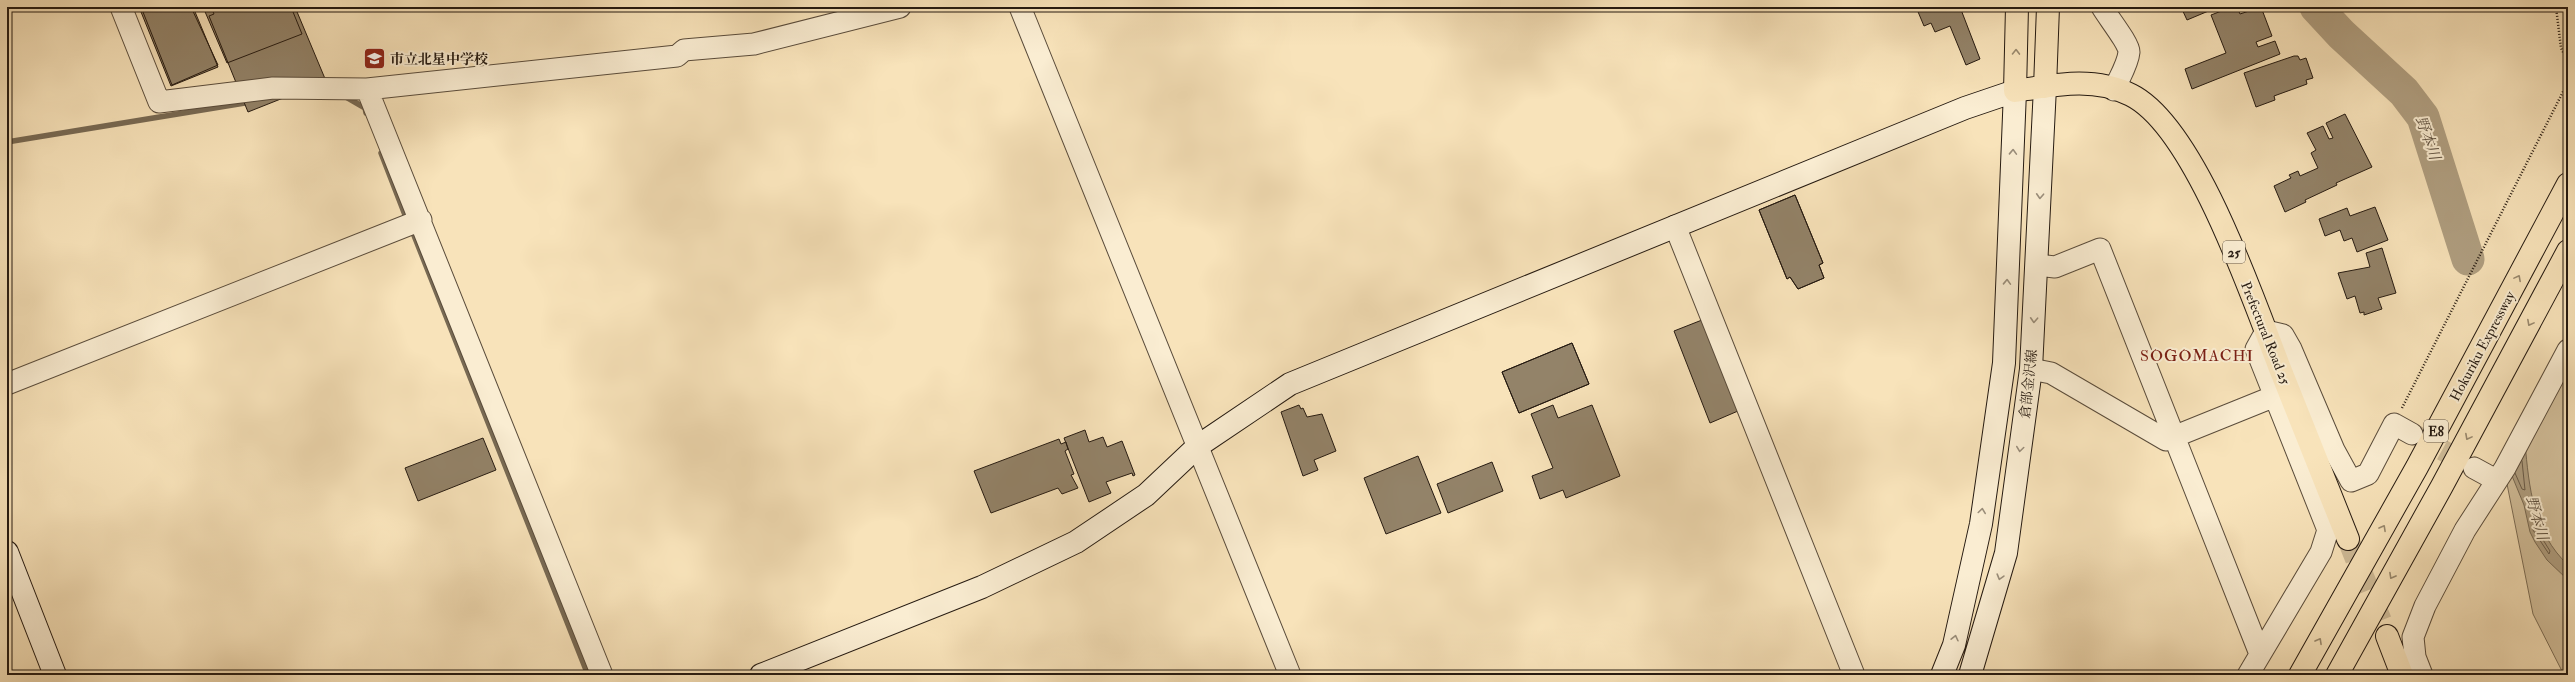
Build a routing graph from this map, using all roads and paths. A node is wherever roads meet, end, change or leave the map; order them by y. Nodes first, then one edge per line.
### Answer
1 (121, 7) edge
2 (900, 7) edge
3 (1020, 7) edge
4 (2017, 7) edge
5 (2048, 7) edge
6 (2102, 7) edge
7 (2556, 7) edge
8 (2568, 62) edge
9 (2568, 82) edge
10 (2045, 87) junction
11 (366, 89) junction
12 (2114, 90) junction
13 (2016, 91) junction
14 (2568, 184) edge
15 (421, 220) junction
16 (1674, 226) junction
17 (2568, 251) edge
18 (2037, 265) junction
19 (2266, 331) junction
20 (2568, 350) edge
21 (2031, 369) junction
22 (7, 384) edge
23 (2275, 396) junction
24 (2394, 424) junction
25 (2412, 434) tunnel mouth
26 (2174, 436) junction
27 (1198, 446) junction
28 (2474, 468) tunnel mouth
29 (2496, 480) junction
30 (2348, 538) tunnel mouth
31 (7, 552) edge
32 (2386, 636) tunnel mouth
33 (2260, 654) junction
34 (55, 675) edge
35 (602, 675) edge
36 (760, 675) edge
37 (1290, 675) edge
38 (1854, 675) edge
39 (1942, 675) edge
40 (1970, 675) edge
41 (2248, 675) edge
42 (2300, 675) edge
43 (2337, 675) edge
44 (2402, 675) edge
45 (2422, 675) edge

1 - 11 street
2 - 11 street
3 - 27 street
13 -> 4 main road
5 - 10 main road
6 - 12 street
7 - 8 path
9 - 24 path
10 - 12 main road, Prefectural Road 25 / 25
10 - 13 main road, Prefectural Road 25 / 25
10 -> 18 street, 倉部金沢線
11 - 15 street
12 - 19 main road, Prefectural Road 25 / 25
13 - 16 street
39 -> 13 street, 倉部金沢線
42 -> 14 main road, Hokuriku Expressway / E8
15 - 22 street
15 - 35 street
16 - 27 street
16 - 38 street
17 -> 43 main road, E8
18 -> 21 street, 倉部金沢線
18 - 26 street
19 - 23 street
19 - 24 street
19 - 30 main road, Prefectural Road 25 / 25
20 - 29 street
21 - 26 street
21 -> 40 street, 倉部金沢線
23 - 26 street
23 - 33 street
24 - 25 street
26 - 33 street
27 - 36 street
27 - 37 street
28 - 29 street
29 - 45 street
31 - 34 street
32 - 44 main road
33 - 41 street

